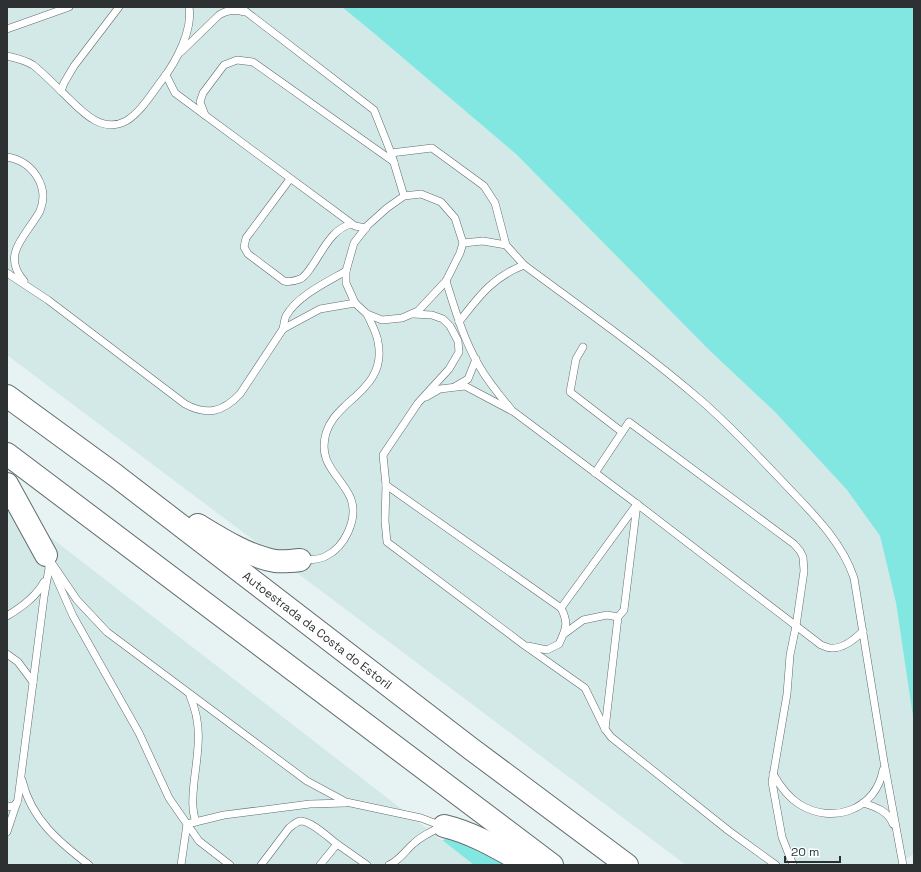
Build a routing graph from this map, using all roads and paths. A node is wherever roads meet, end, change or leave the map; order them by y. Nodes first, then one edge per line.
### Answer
1 (69, 7) edge
2 (119, 7) edge
3 (188, 7) edge
4 (240, 7) edge
5 (249, 15) junction
6 (7, 29) edge
7 (7, 56) edge
8 (177, 56) junction
9 (166, 75) junction
10 (61, 91) junction
11 (205, 115) junction
12 (391, 153) junction
13 (7, 157) edge
14 (394, 162) junction
15 (290, 179) junction
16 (404, 196) junction
17 (351, 224) junction
18 (366, 228) junction
19 (463, 243) junction
20 (506, 245) junction
21 (14, 249) junction
22 (7, 254) edge
23 (524, 265) junction
24 (346, 271) junction
25 (7, 273) edge
26 (446, 280) junction
27 (33, 289) junction
28 (355, 303) junction
29 (367, 314) junction
30 (413, 314) junction
31 (459, 322) junction
32 (284, 329) junction
33 (583, 347) dead end
34 (476, 359) junction
35 (452, 388) junction
36 (7, 396) edge
37 (418, 403) junction
38 (514, 412) junction
39 (622, 432) junction
40 (7, 454) edge
41 (595, 473) junction
42 (115, 475) junction
43 (7, 484) edge
44 (386, 485) junction
45 (637, 504) junction
46 (46, 554) junction
47 (300, 560) joint
48 (561, 608) junction
49 (7, 616) edge
50 (618, 617) junction
51 (796, 626) junction
52 (864, 631) junction
53 (564, 634) junction
54 (524, 645) junction
55 (7, 654) edge
56 (33, 682) junction
57 (189, 694) junction
58 (605, 729) junction
59 (884, 762) junction
60 (21, 774) junction
61 (773, 774) junction
62 (17, 803) junction
63 (863, 803) junction
64 (352, 804) junction
65 (7, 807) edge
66 (196, 822) junction
67 (188, 824) junction
68 (444, 826) junction
69 (7, 832) edge
70 (898, 839) junction
71 (337, 844) junction
72 (403, 856) junction
73 (89, 865) edge
74 (181, 865) edge
75 (230, 865) edge
76 (261, 865) edge
77 (320, 865) edge
78 (367, 865) edge
79 (389, 865) edge
80 (399, 865) edge
81 (528, 865) edge
82 (552, 865) edge
83 (627, 865) edge
84 (776, 865) edge
85 (793, 865) edge
86 (903, 865) edge

1 - 6 lane
2 - 10 lane
3 - 8 lane
4 - 5 lane
5 - 8 lane
5 - 12 lane
7 - 10 lane
8 - 9 lane
9 - 10 lane
9 - 11 lane
11 - 14 lane
11 - 15 lane
12 - 14 lane
12 - 20 lane
13 - 21 lane
14 - 16 lane
15 - 17 lane
15 - 17 lane
16 - 18 lane
16 - 19 lane
17 - 18 lane
18 - 24 lane
19 - 20 lane
19 - 26 lane
20 - 23 lane
21 - 22 lane
21 - 27 lane
23 - 31 lane
23 - 52 lane
24 - 28 lane
24 - 32 lane
25 - 27 lane
26 - 30 lane
26 - 31 lane
27 - 32 lane
28 - 29 lane
28 - 32 lane
29 - 30 lane
29 - 47 lane
30 - 37 lane
31 - 34 lane
33 - 39 lane
34 - 35 lane
34 - 38 lane
35 - 37 lane
35 - 38 lane
36 - 42 highway, Autoestrada da Costa do Estoril
37 - 44 lane
38 - 41 lane
39 - 41 lane
39 - 51 lane
40 - 82 highway
41 - 45 lane
42 - 47 highway
42 - 83 highway, Autoestrada da Costa do Estoril
43 - 46 highway
44 - 48 lane
44 - 54 lane
45 - 48 lane
45 - 50 lane
45 - 51 lane
46 - 49 lane
46 - 56 lane
46 - 57 lane
46 - 67 lane
48 - 53 lane
50 - 53 lane
50 - 58 lane
51 - 52 lane
51 - 61 lane
52 - 59 lane
53 - 54 lane
54 - 58 lane
55 - 56 lane
56 - 60 lane
57 - 64 lane
57 - 66 lane
58 - 84 lane
59 - 63 lane
59 - 70 lane
60 - 62 lane
60 - 73 lane
61 - 63 lane
61 - 85 lane
62 - 65 lane
62 - 69 lane
63 - 70 lane
64 - 66 lane
64 - 68 lane
66 - 67 lane
67 - 74 lane
67 - 75 lane
68 - 72 lane
68 - 81 highway
70 - 86 lane
71 - 76 lane
71 - 77 lane
71 - 78 lane
72 - 79 lane
72 - 80 lane

